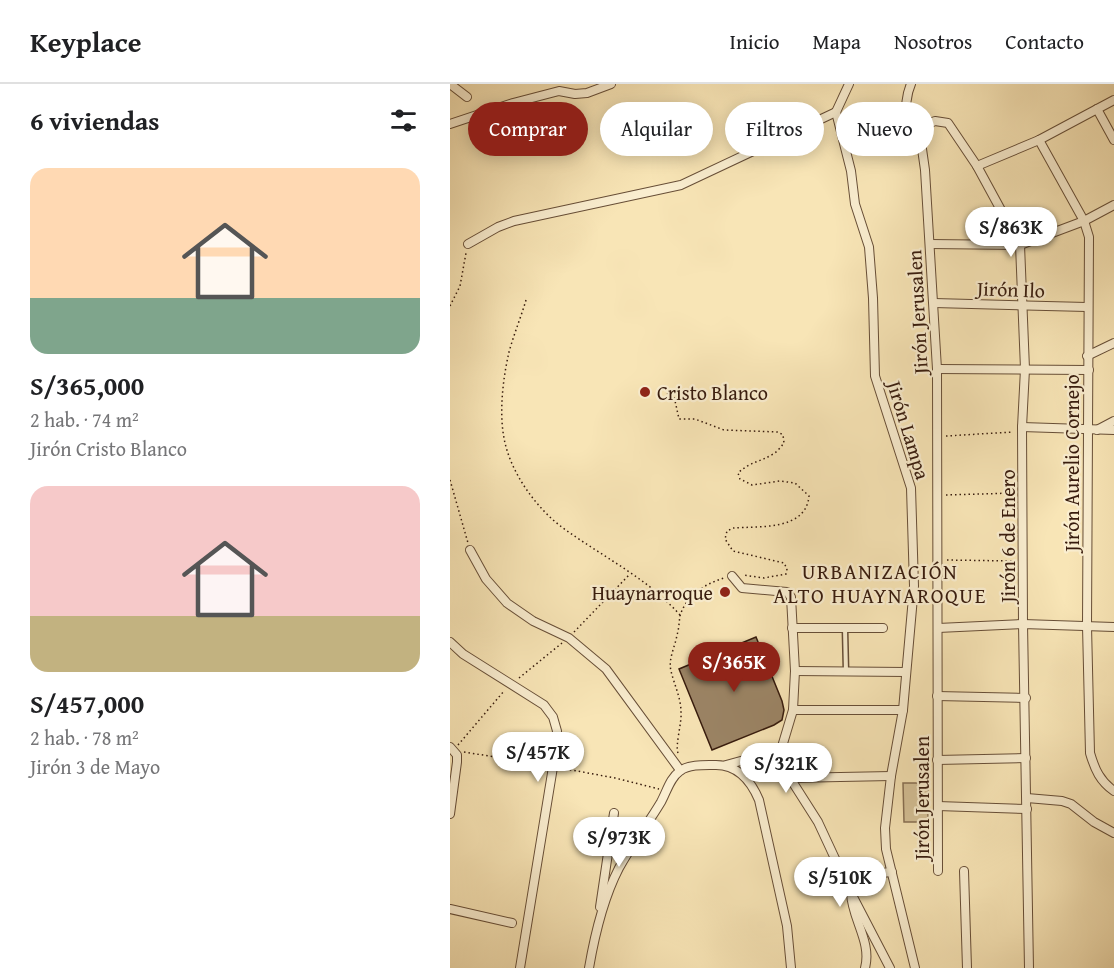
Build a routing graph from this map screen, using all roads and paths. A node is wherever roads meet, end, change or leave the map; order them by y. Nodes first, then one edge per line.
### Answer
1 (450, 84) edge
2 (565, 84) edge
3 (611, 84) edge
4 (849, 84) edge
5 (911, 84) edge
6 (559, 91) junction
7 (467, 98) dead end
8 (1114, 100) edge
9 (841, 102) edge
10 (907, 102) edge
11 (1097, 109) junction
12 (836, 112) edge
13 (934, 121) edge
14 (450, 124) edge
15 (1039, 140) junction
16 (1114, 140) edge
17 (847, 156) edge
18 (923, 156) edge
19 (977, 166) junction
20 (1114, 205) edge
21 (1084, 221) junction
22 (468, 244) joint
23 (930, 244) junction
24 (1020, 245) junction
25 (526, 300) dead end
26 (934, 303) junction
27 (450, 306) edge
28 (1024, 306) junction
29 (1087, 307) junction
30 (1114, 343) edge
31 (1087, 356) junction
32 (937, 369) junction
33 (1025, 369) junction
34 (1089, 370) junction
35 (667, 393) dead end
36 (1114, 421) edge
37 (1023, 429) junction
38 (1092, 430) junction
39 (1114, 430) edge
40 (938, 436) junction
41 (450, 480) edge
42 (1023, 492) junction
43 (938, 495) junction
44 (470, 550) joint
45 (938, 559) junction
46 (1024, 561) junction
47 (630, 574) junction
48 (732, 576) junction
49 (680, 615) junction
50 (1023, 624) junction
51 (1087, 626) junction
52 (1114, 627) edge
53 (792, 628) junction
54 (845, 628) junction
55 (883, 628) dead end
56 (938, 628) junction
57 (569, 638) junction
58 (450, 642) edge
59 (795, 671) junction
60 (846, 672) junction
61 (906, 672) junction
62 (512, 684) junction
63 (937, 696) junction
64 (1026, 698) junction
65 (793, 710) junction
66 (903, 710) junction
67 (452, 748) edge
68 (781, 750) junction
69 (679, 755) dead end
70 (1026, 758) junction
71 (938, 760) junction
72 (726, 765) junction
73 (680, 771) junction
74 (891, 776) junction
75 (790, 778) junction
76 (1114, 791) edge
77 (1027, 798) junction
78 (938, 806) junction
79 (1027, 809) junction
80 (614, 813) dead end
81 (450, 814) edge
82 (1114, 833) edge
83 (938, 871) dead end
84 (964, 871) dead end
85 (892, 872) junction
86 (851, 893) junction
87 (450, 909) edge
88 (598, 920) junction
89 (512, 923) dead end
90 (520, 968) edge
91 (589, 968) edge
92 (791, 968) edge
93 (865, 968) edge
94 (890, 968) edge
95 (915, 968) edge
96 (967, 968) edge
97 (1029, 968) edge

1 - 7 street
2 - 6 street
3 - 6 street
4 - 9 street
5 - 10 street, Jirón Jerusalen
6 - 14 street
8 - 11 street
11 - 15 street
11 - 16 street
12 - 22 street
13 - 19 street, Jirón 6 de Enero
15 - 19 street
15 - 21 street, Jirón Aurelio Cornejo
17 - 61 street, Jirón Lampa
18 - 23 street, Jirón Jerusalen
19 - 24 street, Jirón 6 de Enero
20 - 21 street
21 - 24 street
21 - 29 street, Jirón Aurelio Cornejo
22 - 27 path
23 - 24 street
23 - 26 street, Jirón Jerusalen
24 - 28 street, Jirón 6 de Enero
25 - 47 path
26 - 28 street, Jirón Ilo
26 - 32 street, Jirón Jerusalen
28 - 29 street, Jirón Ilo
28 - 33 street, Jirón 6 de Enero
29 - 31 street, Jirón Aurelio Cornejo
30 - 31 street
31 - 34 street, Jirón Aurelio Cornejo
32 - 33 street
32 - 40 street, Jirón Jerusalen
33 - 34 street
33 - 37 street, Jirón 6 de Enero
34 - 38 street, Jirón Aurelio Cornejo
35 - 48 path
36 - 38 street
37 - 38 street
37 - 40 path
37 - 42 street, Jirón 6 de Enero
38 - 39 street
38 - 51 street, Jirón Aurelio Cornejo
40 - 43 street, Jirón Jerusalen
41 - 44 path
42 - 43 path
42 - 46 street, Jirón 6 de Enero
43 - 45 street, Jirón Jerusalen
44 - 57 street
45 - 46 path
45 - 56 street, Jirón Jerusalen
46 - 50 street, Jirón 6 de Enero
47 - 49 path
47 - 57 path
48 - 49 path
48 - 53 street
49 - 69 path
50 - 51 street
50 - 56 street
50 - 64 street, Jirón 6 de Enero
51 - 52 street
51 - 76 street, Jirón Aurelio Cornejo
53 - 54 street
53 - 59 street
54 - 55 street
54 - 60 lane
56 - 63 street, Jirón Jerusalen
57 - 62 path
57 - 73 street
58 - 62 street
59 - 60 street
59 - 65 street
60 - 61 street
61 - 66 street, Jirón Lampa
62 - 67 path
62 - 90 street
63 - 64 street
63 - 71 street, Jirón Jerusalen
64 - 70 street, Jirón 6 de Enero
65 - 66 street
65 - 68 street
66 - 74 street, Jirón Lampa
67 - 81 street
68 - 72 street
68 - 75 street
70 - 71 street
70 - 77 street, Jirón 6 de Enero
71 - 78 street, Jirón Jerusalen
72 - 73 street
72 - 92 street
73 - 88 street
74 - 75 street
74 - 85 street, Jirón Lampa
75 - 86 street
77 - 79 street, Jirón 6 de Enero
77 - 82 street
78 - 79 street
78 - 83 street, Jirón Jerusalen
79 - 97 street, Jirón 6 de Enero
80 - 88 street
84 - 96 street
85 - 86 street
85 - 95 street, Jirón Lampa
86 - 93 street
86 - 94 street
87 - 89 street
88 - 91 street

